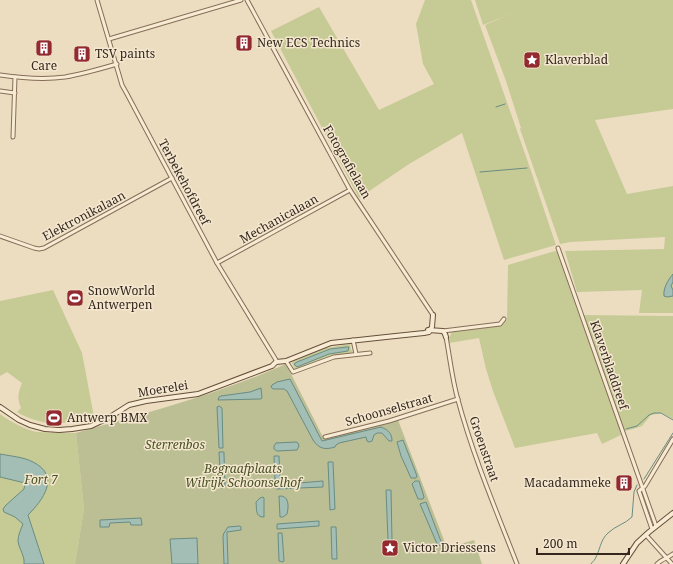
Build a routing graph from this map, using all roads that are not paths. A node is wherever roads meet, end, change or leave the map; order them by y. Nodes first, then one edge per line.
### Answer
1 (97, 0) edge
2 (241, 0) edge
3 (247, 0) edge
4 (109, 39) junction
5 (117, 64) junction
6 (0, 75) edge
7 (15, 77) junction
8 (0, 91) edge
9 (15, 93) junction
10 (13, 137) dead end
11 (172, 178) junction
12 (350, 190) junction
13 (0, 236) edge
14 (558, 248) dead end
15 (217, 263) junction
16 (433, 315) joint
17 (504, 319) dead end
18 (430, 330) junction
19 (443, 331) junction
20 (446, 337) joint
21 (353, 340) junction
22 (370, 353) dead end
23 (356, 354) junction
24 (286, 361) junction
25 (276, 362) junction
26 (458, 399) junction
27 (0, 407) edge
28 (325, 437) dead end
29 (672, 441) edge
30 (642, 488) junction
31 (673, 513) edge
32 (654, 528) junction
33 (646, 535) junction
34 (673, 554) edge
35 (666, 557) junction
36 (517, 564) edge
37 (622, 564) edge
38 (657, 564) edge
39 (672, 564) edge

1 - 4 street, Terbekehofdreef
2 - 4 street
3 - 12 street, Fotografielaan
4 - 5 street, Terbekehofdreef
5 - 7 street
5 - 11 street, Terbekehofdreef
6 - 7 street
7 - 9 street
8 - 9 street
9 - 10 street
11 - 13 street, Elektronikalaan
11 - 15 street, Terbekehofdreef
12 - 15 street, Mechanicalaan
12 - 16 street, Fotografielaan
14 - 30 street, Klaverbladdreef
15 - 25 street, Terbekehofdreef
16 - 18 street, Fotografielaan
17 - 19 street, Moerelei
18 - 19 street, Moerelei
18 - 21 street, Moerelei
19 - 20 street
20 - 26 street, Groenstraat
21 - 23 street
21 - 24 street, Moerelei
22 - 23 street
23 - 24 street
24 - 25 street, Moerelei
25 - 27 street, Moerelei
26 - 28 street, Schoonselstraat
26 - 36 street, Groenstraat
29 - 30 street
30 - 32 street, Klaverbladdreef
31 - 32 street
32 - 33 street
33 - 35 street
33 - 37 street
34 - 35 street
35 - 38 street
35 - 39 street

